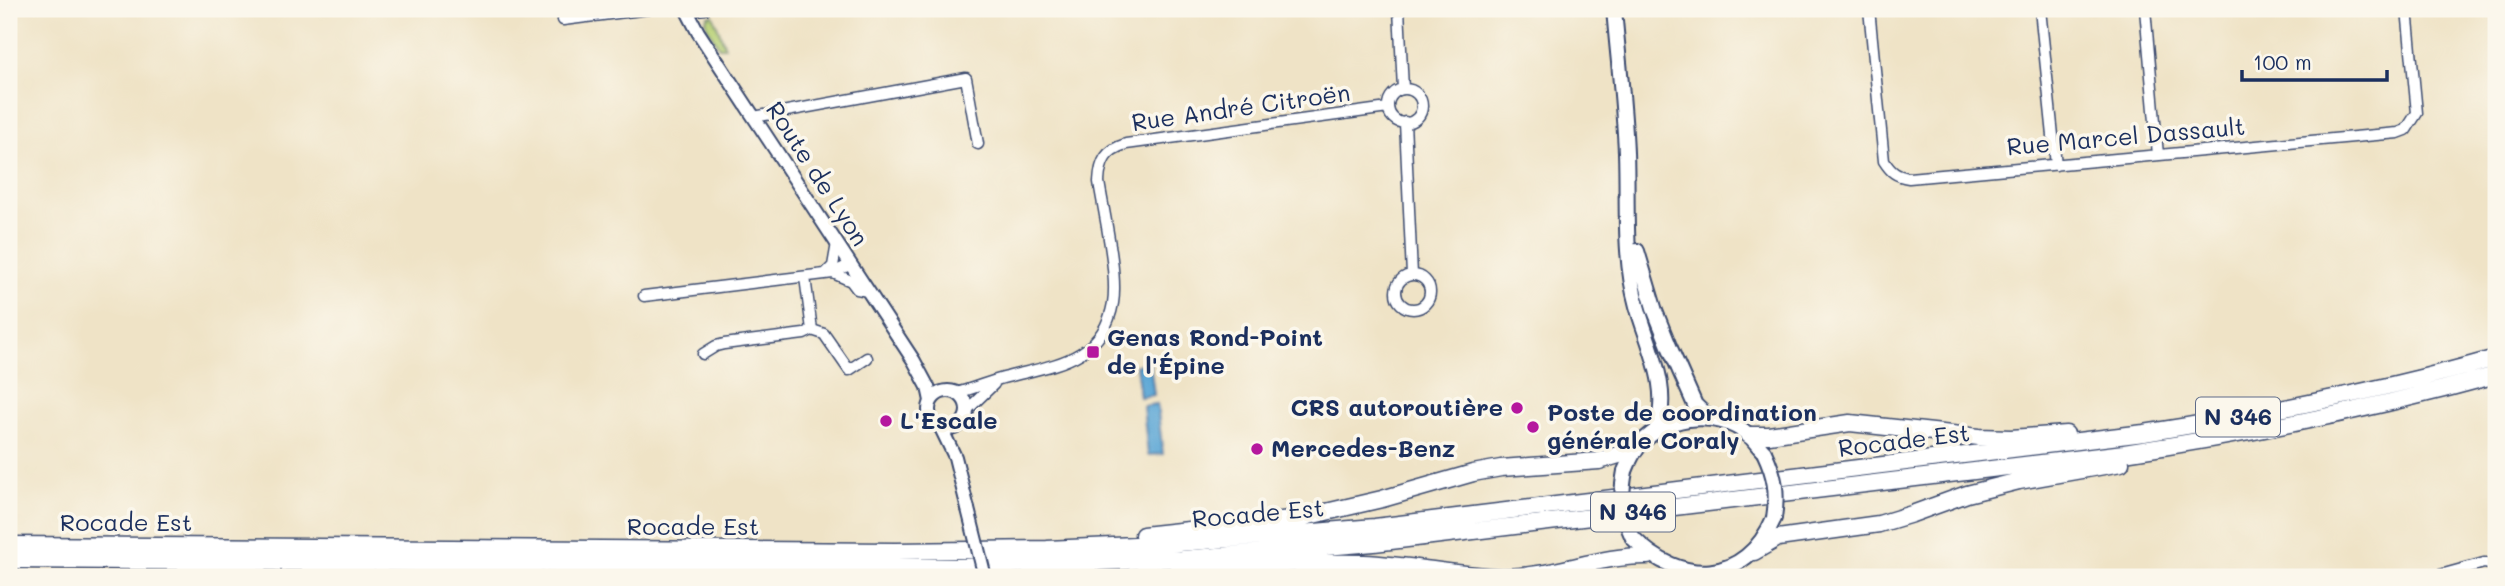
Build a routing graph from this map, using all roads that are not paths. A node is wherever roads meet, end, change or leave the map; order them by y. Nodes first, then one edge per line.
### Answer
1 (649, 9) edge
2 (705, 9) edge
3 (1399, 9) edge
4 (1614, 9) edge
5 (1869, 9) edge
6 (2040, 9) edge
7 (2145, 9) edge
8 (2407, 9) edge
9 (686, 10) edge
10 (563, 20) dead end
11 (1403, 89) junction
12 (1388, 108) junction
13 (754, 117) junction
14 (1405, 122) junction
15 (978, 144) dead end
16 (2158, 155) junction
17 (2056, 165) junction
18 (1628, 207) junction
19 (837, 243) junction
20 (851, 264) junction
21 (829, 273) junction
22 (1412, 275) dead end
23 (805, 277) junction
24 (868, 291) junction
25 (643, 296) dead end
26 (812, 330) junction
27 (703, 354) dead end
28 (867, 358) dead end
29 (2496, 358) edge
30 (914, 361) junction
31 (2496, 375) edge
32 (999, 379) junction
33 (952, 392) junction
34 (931, 401) junction
35 (967, 410) junction
36 (1709, 418) junction
37 (961, 424) junction
38 (941, 428) junction
39 (1656, 430) junction
40 (2144, 433) junction
41 (1749, 435) junction
42 (2191, 443) junction
43 (1635, 450) junction
44 (954, 457) junction
45 (9, 545) edge
46 (1047, 549) junction
47 (1754, 552) junction
48 (1648, 556) junction
49 (9, 560) edge
50 (1073, 564) junction
51 (2496, 565) edge
52 (1738, 571) edge
53 (1693, 576) edge
54 (985, 577) edge
55 (2433, 577) edge

1 - 10 street
2 - 9 street
3 - 11 street
4 - 18 main road
5 - 17 street, Rue Marcel Dassault
6 - 17 street
7 - 16 street
8 - 16 street, Rue Marcel Dassault
9 - 13 street, Route de Lyon
11 - 12 street
11 - 14 street
12 - 14 street
12 - 32 street, Rue André Citroën
13 - 15 street
13 - 19 street, Route de Lyon
14 - 22 street
16 - 17 street, Rue Marcel Dassault
18 - 36 main road
18 - 39 main road
19 - 20 street, Route de Lyon
19 - 21 street
20 - 21 street
20 - 24 street, Route de Lyon
21 - 23 street
21 - 24 street
23 - 25 street
23 - 26 street
24 - 30 street, Route de Lyon
26 - 27 street
26 - 28 street
29 - 40 highway, Rocade Est / N 346
30 - 33 street, Route de Lyon
30 - 34 street, Route de Lyon
31 - 42 highway, Rocade Est / N 346
32 - 33 street, Rue André Citroën
32 - 35 street
33 - 34 street
33 - 35 street
34 - 38 street
35 - 37 street
36 - 39 main road
36 - 41 main road
37 - 38 street
37 - 44 street
38 - 44 street
39 - 43 main road
40 - 41 highway
40 - 46 highway, Rocade Est / N 346
41 - 47 main road, bridge
42 - 47 highway
42 - 50 highway, Rocade Est / N 346
43 - 46 highway
43 - 48 main road, bridge
44 - 54 street, bridge
45 - 46 highway, Rocade Est / N 346
47 - 52 main road
48 - 50 highway
48 - 53 main road
49 - 50 highway, Rocade Est / N 346
51 - 55 street
52 - 53 main road

